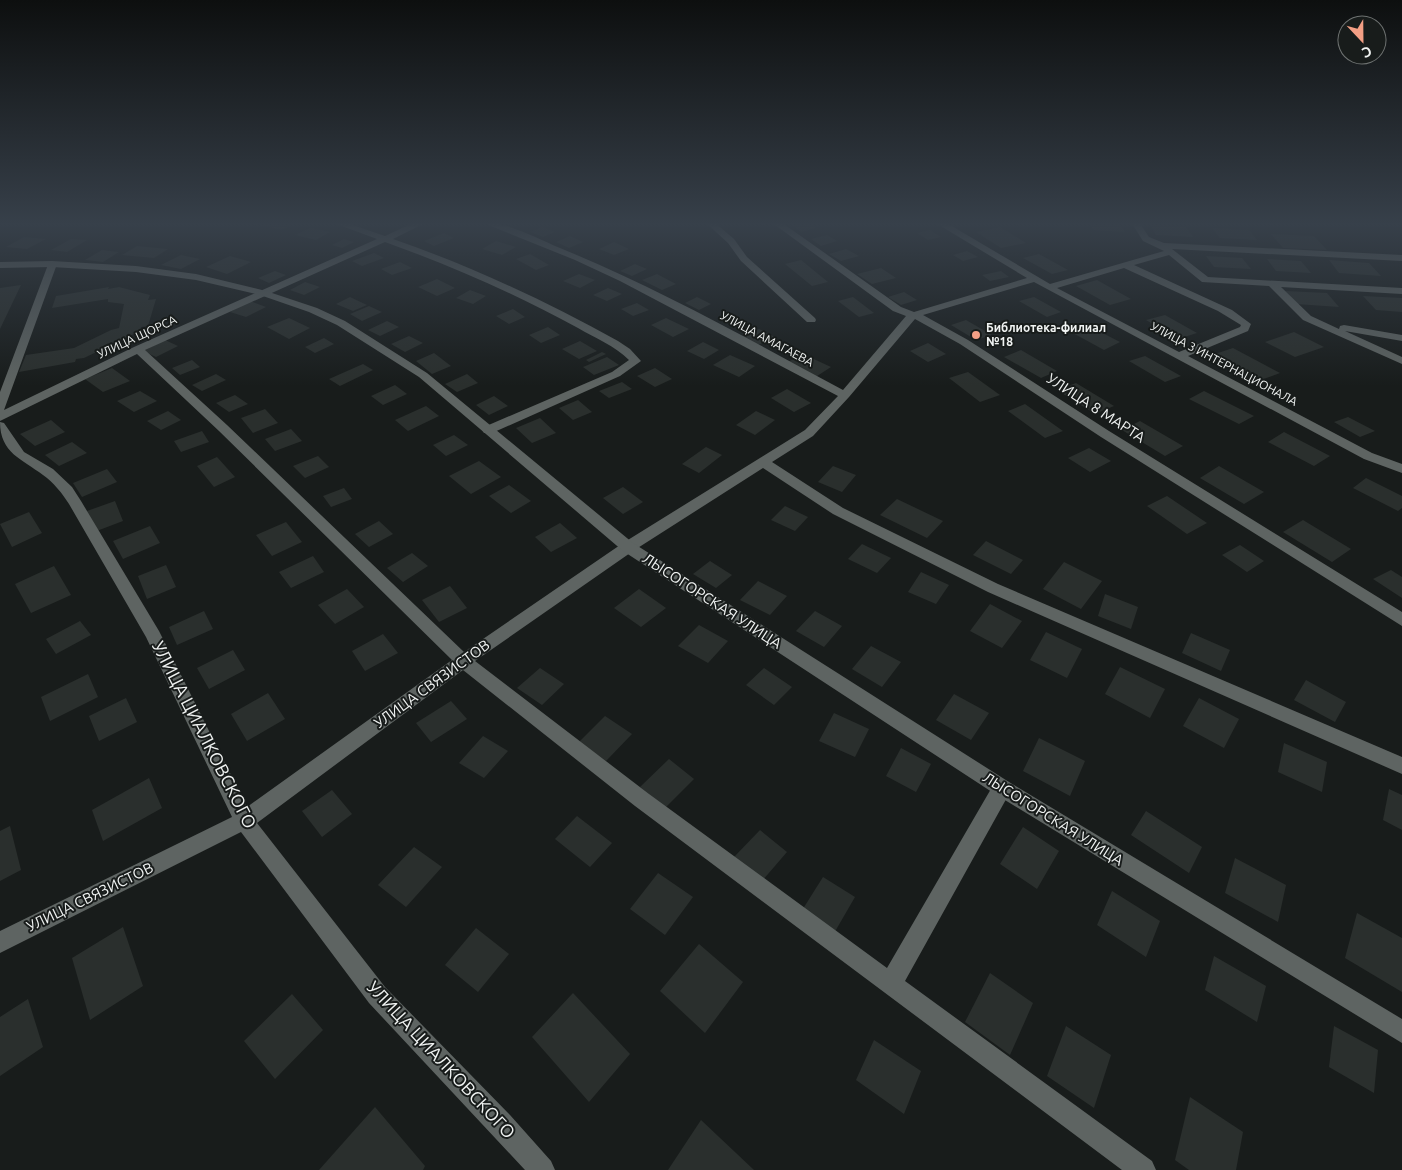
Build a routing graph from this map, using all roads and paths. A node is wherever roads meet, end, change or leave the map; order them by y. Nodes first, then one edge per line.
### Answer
1 (47, 277) edge
2 (193, 277) edge
3 (301, 277) edge
4 (482, 277) edge
5 (615, 277) edge
6 (763, 277) edge
7 (852, 277) edge
8 (1031, 277) edge
9 (1085, 277) edge
10 (1154, 277) edge
11 (1201, 277) edge
12 (1035, 279) junction
13 (1271, 283) junction
14 (1049, 287) junction
15 (1402, 291) edge
16 (263, 293) junction
17 (913, 315) junction
18 (811, 320) dead end
19 (1328, 327) junction
20 (1402, 338) edge
21 (138, 349) junction
22 (1178, 356) junction
23 (1402, 361) edge
24 (845, 395) junction
25 (0, 408) edge
26 (0, 417) edge
27 (0, 426) edge
28 (488, 430) junction
29 (763, 462) junction
30 (1402, 469) edge
31 (628, 547) junction
32 (1402, 620) edge
33 (463, 661) junction
34 (1402, 766) edge
35 (1002, 788) junction
36 (244, 821) junction
37 (0, 942) edge
38 (892, 983) junction
39 (1402, 1032) edge
40 (542, 1170) edge
41 (1143, 1170) edge

1 - 25 street
2 - 16 street, ЛЫСОГОРСКАЯ УЛИЦА
3 - 16 street, УЛИЦА ЩОРСА
4 - 28 street
5 - 24 street, УЛИЦА АМАГАЕВА
6 - 18 street
7 - 17 street, УЛИЦА 8 МАРТА
8 - 12 street, УЛИЦА 3 ИНТЕРНАЦИОНАЛА
9 - 14 street
10 - 22 street
11 - 13 street
12 - 14 street, УЛИЦА 3 ИНТЕРНАЦИОНАЛА
12 - 17 street
13 - 15 street
13 - 19 street
14 - 22 street, УЛИЦА 3 ИНТЕРНАЦИОНАЛА
16 - 21 street, УЛИЦА ЩОРСА
16 - 28 street, ЛЫСОГОРСКАЯ УЛИЦА
17 - 24 street, УЛИЦА СВЯЗИСТОВ
17 - 32 street, УЛИЦА 8 МАРТА
19 - 20 street
19 - 23 street
21 - 26 street, УЛИЦА ЩОРСА
21 - 33 street
22 - 30 street, УЛИЦА 3 ИНТЕРНАЦИОНАЛА
24 - 29 street, УЛИЦА СВЯЗИСТОВ
27 - 36 street, УЛИЦА ЦИАЛКОВСКОГО
28 - 31 street, ЛЫСОГОРСКАЯ УЛИЦА
29 - 31 street, УЛИЦА СВЯЗИСТОВ
29 - 34 street
31 - 33 street, УЛИЦА СВЯЗИСТОВ
31 - 35 street, ЛЫСОГОРСКАЯ УЛИЦА
33 - 36 street, УЛИЦА СВЯЗИСТОВ
33 - 38 street
35 - 38 street
35 - 39 street, ЛЫСОГОРСКАЯ УЛИЦА
36 - 37 street, УЛИЦА СВЯЗИСТОВ
36 - 40 street, УЛИЦА ЦИАЛКОВСКОГО
38 - 41 street

